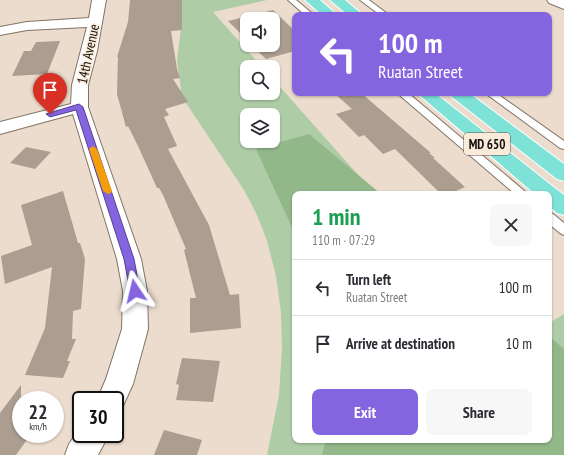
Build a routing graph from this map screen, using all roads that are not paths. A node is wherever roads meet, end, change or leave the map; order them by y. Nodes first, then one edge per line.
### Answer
1 (99, 0) edge
2 (292, 0) edge
3 (312, 0) edge
4 (337, 0) edge
5 (364, 0) edge
6 (554, 0) edge
7 (564, 5) edge
8 (306, 12) edge
9 (326, 12) edge
10 (352, 12) edge
11 (381, 12) edge
12 (95, 22) junction
13 (0, 31) edge
14 (406, 96) edge
15 (429, 96) edge
16 (462, 96) edge
17 (494, 96) edge
18 (79, 107) junction
19 (0, 128) edge
20 (564, 146) edge
21 (564, 174) edge
22 (518, 191) edge
23 (545, 191) edge
24 (552, 196) edge
25 (564, 206) edge
26 (552, 220) edge
27 (564, 230) edge
28 (116, 391) edge
29 (88, 443) edge
30 (80, 455) edge

1 - 12 street, 14th Avenue
2 - 8 lane
3 - 9 main road
4 - 10 main road
5 - 11 lane
6 - 7 street
12 - 13 street
12 - 18 street, 14th Avenue
14 - 22 lane
15 - 23 main road, MD 650
16 - 21 main road, MD 650
17 - 20 lane
18 - 19 street
18 - 28 street, 14th Avenue
24 - 25 main road, MD 650
26 - 27 lane
29 - 30 street

